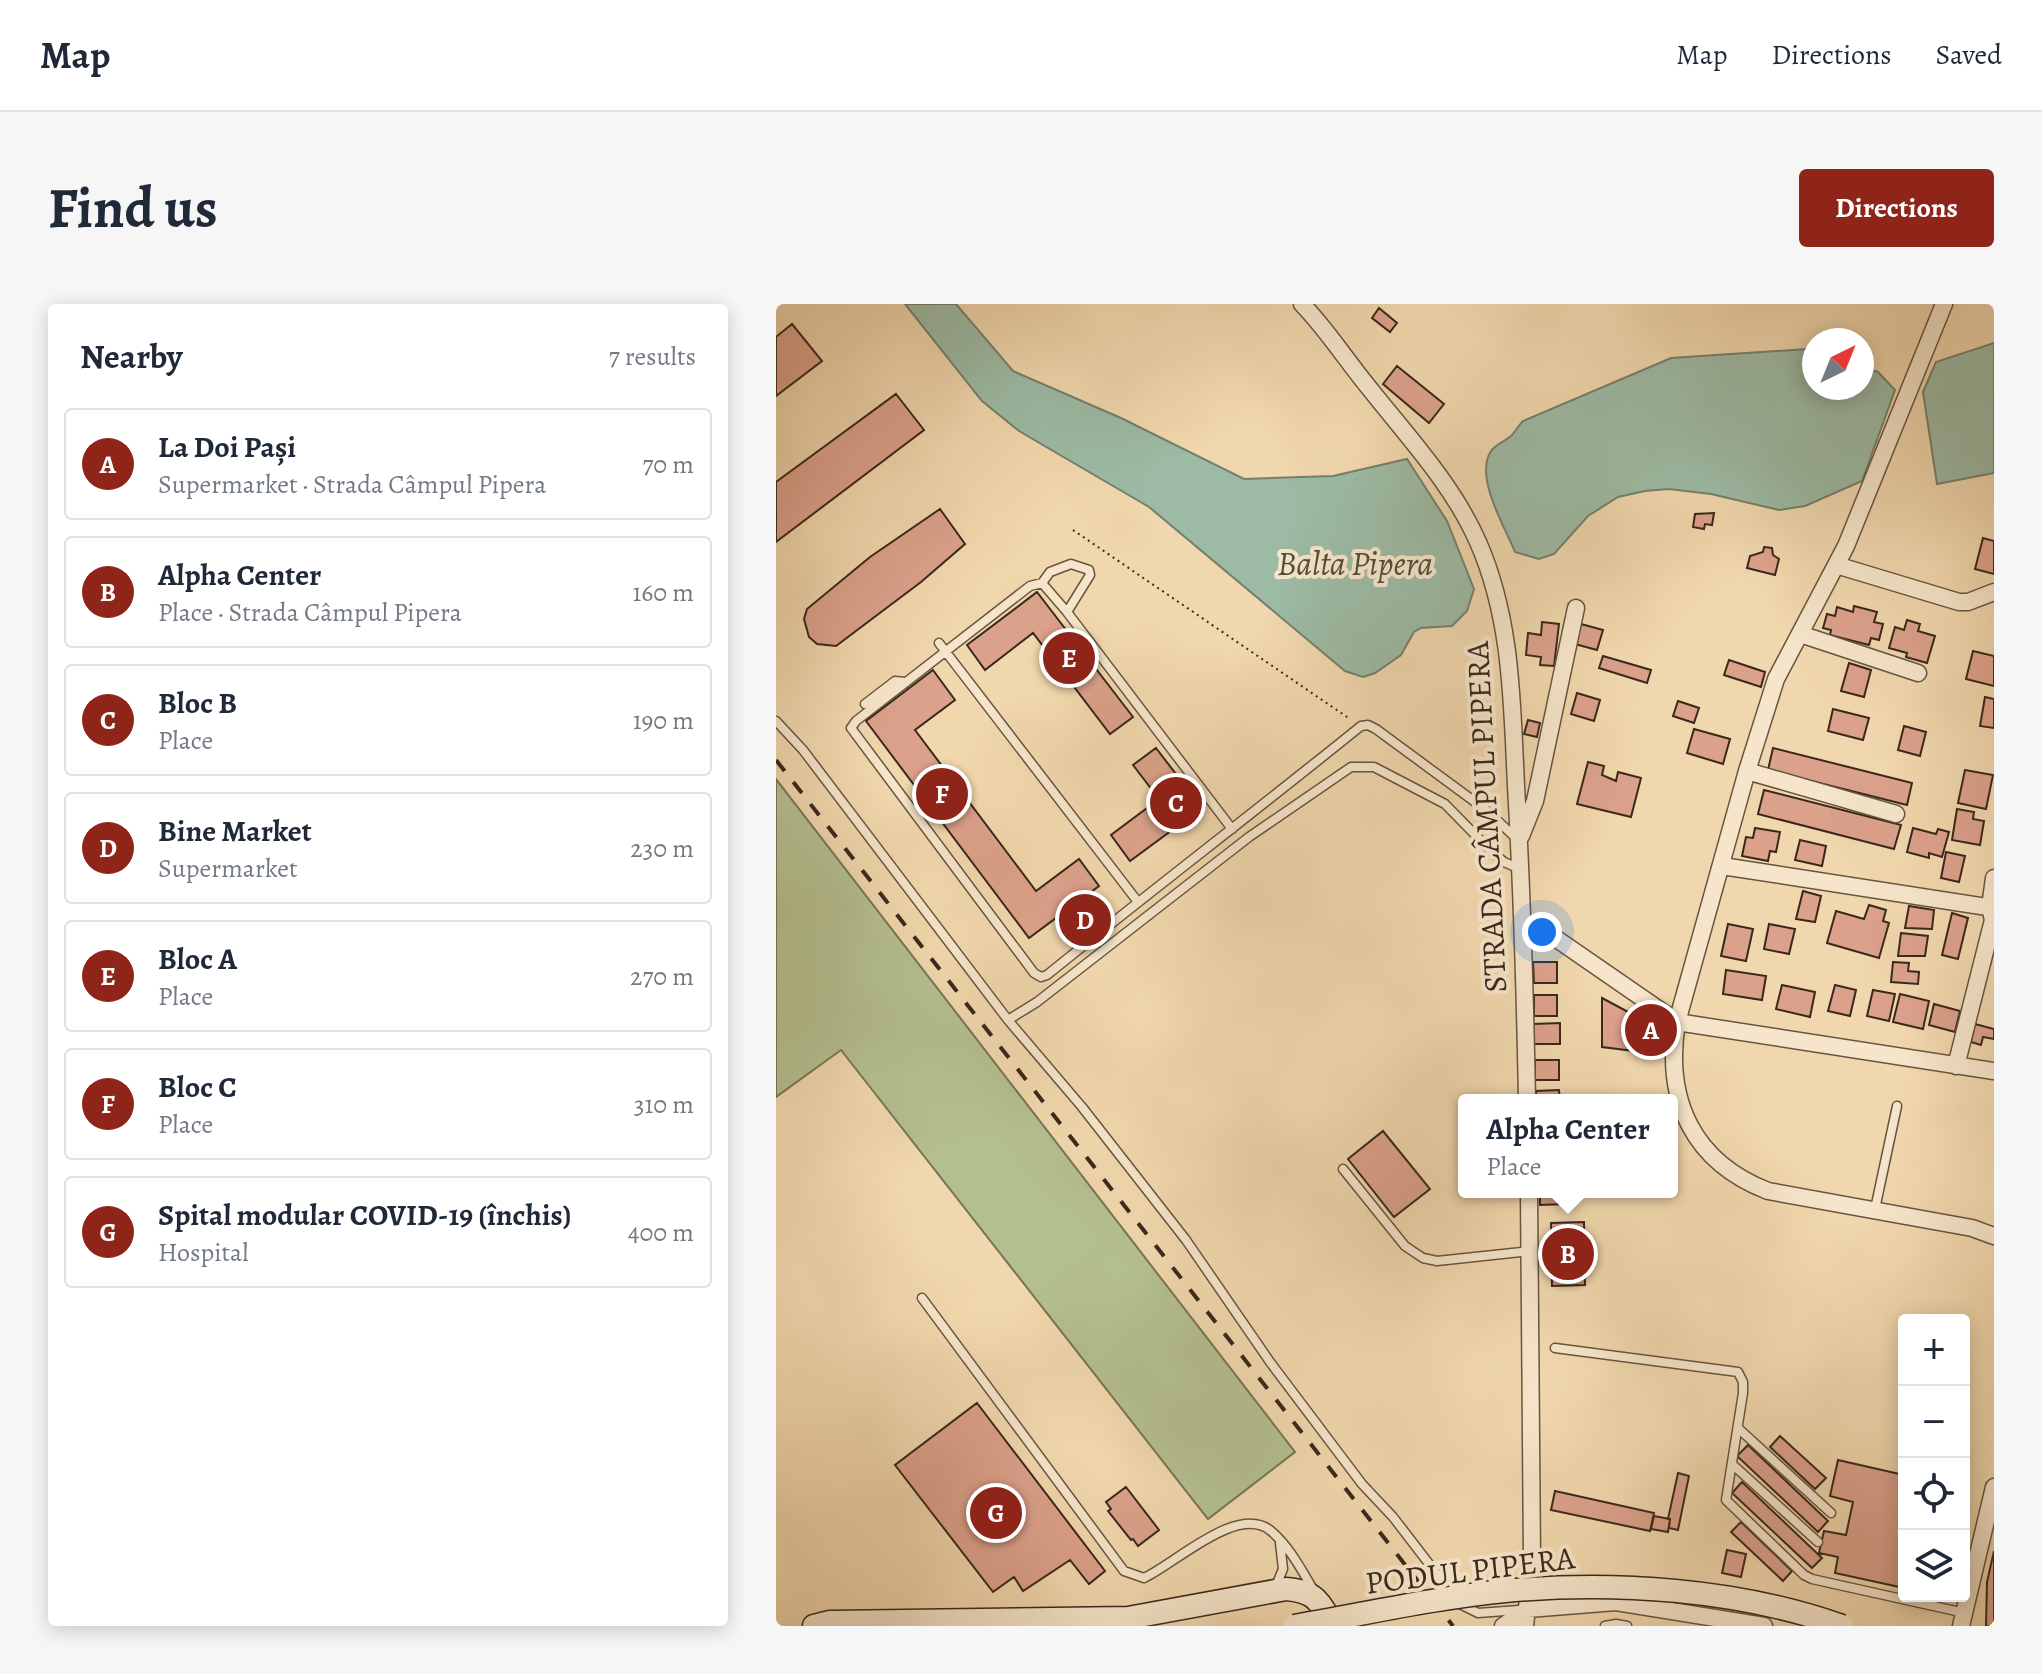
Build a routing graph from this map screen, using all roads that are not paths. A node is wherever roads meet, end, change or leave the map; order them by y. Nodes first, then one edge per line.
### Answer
1 (1302, 304) edge
2 (1944, 304) edge
3 (1836, 565) junction
4 (1042, 583) junction
5 (1994, 592) edge
6 (1576, 608) dead end
7 (1067, 612) junction
8 (1800, 634) junction
9 (939, 643) dead end
10 (946, 652) junction
11 (1918, 673) dead end
12 (906, 682) junction
13 (865, 704) dead end
14 (776, 721) edge
15 (1747, 771) junction
16 (1896, 814) dead end
17 (1232, 829) junction
18 (1519, 841) junction
19 (1722, 866) junction
20 (1521, 869) junction
21 (1994, 878) edge
22 (1138, 902) junction
23 (1992, 907) edge
24 (1523, 925) junction
25 (1008, 1020) junction
26 (1677, 1022) junction
27 (1956, 1066) junction
28 (1994, 1071) edge
29 (1527, 1094) edge
30 (1897, 1106) dead end
31 (1343, 1169) dead end
32 (1529, 1198) edge
33 (1875, 1209) junction
34 (1994, 1236) edge
35 (1531, 1251) junction
36 (922, 1298) dead end
37 (1555, 1348) dead end
38 (1738, 1428) junction
39 (1732, 1464) junction
40 (1993, 1492) edge
41 (1831, 1513) dead end
42 (1279, 1539) junction
43 (1818, 1542) dead end
44 (1273, 1590) junction
45 (1321, 1602) junction
46 (1528, 1609) junction
47 (1963, 1620) edge
48 (814, 1626) edge
49 (1294, 1626) edge
50 (1332, 1626) edge
51 (1503, 1626) edge
52 (1525, 1626) edge
53 (1605, 1626) edge
54 (1627, 1626) edge
55 (1764, 1626) edge
56 (1842, 1626) edge

1 - 18 street, STRADA CÂMPUL PIPERA
2 - 3 street
3 - 5 street
3 - 8 street
4 - 7 lane
4 - 7 lane
4 - 10 lane
6 - 18 street
7 - 17 lane
8 - 11 street
8 - 15 street
9 - 10 lane
10 - 12 lane
10 - 22 lane
12 - 13 lane
12 - 22 lane
14 - 25 lane
15 - 16 street
15 - 19 street
17 - 18 lane
17 - 22 lane
18 - 20 street, STRADA CÂMPUL PIPERA
19 - 23 street
19 - 26 street
20 - 24 street, STRADA CÂMPUL PIPERA
20 - 25 lane
21 - 23 street
23 - 27 street
24 - 26 street
24 - 29 street, STRADA CÂMPUL PIPERA
25 - 46 lane
26 - 27 street
26 - 33 street
27 - 28 street
30 - 33 lane
31 - 35 lane
32 - 35 street
33 - 34 street
35 - 46 street
36 - 42 lane
37 - 38 lane
38 - 39 lane
38 - 41 lane
39 - 43 lane
39 - 47 lane
40 - 47 street
42 - 44 lane
42 - 45 lane
44 - 45 main road
44 - 48 main road
45 - 50 main road
46 - 51 street
46 - 52 street
46 - 55 street
49 - 56 main road, PODUL PIPERA, bridge
53 - 54 lane

